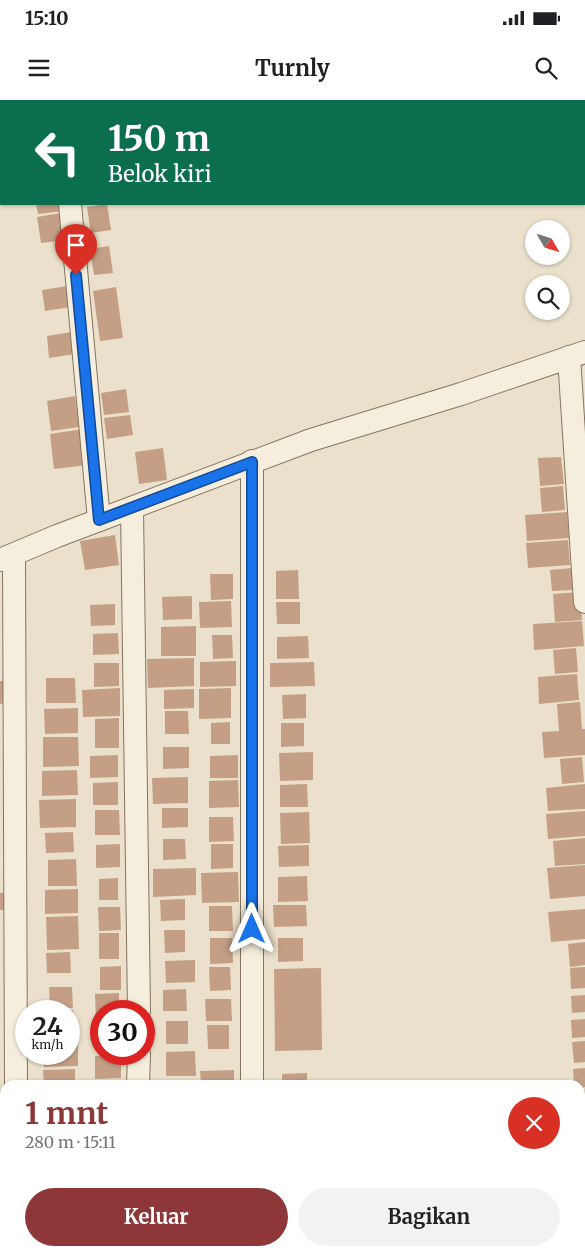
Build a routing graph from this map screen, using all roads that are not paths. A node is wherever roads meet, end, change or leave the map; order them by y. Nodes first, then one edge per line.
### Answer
1 (70, 205) edge
2 (577, 355) edge
3 (252, 462) junction
4 (132, 509) junction
5 (99, 520) junction
6 (7, 557) edge
7 (585, 602) edge
8 (139, 1000) edge
9 (139, 1065) edge
10 (16, 1080) edge
11 (138, 1080) edge
12 (252, 1080) edge

1 - 5 street
2 - 3 street
2 - 7 street
3 - 4 street
3 - 12 street
4 - 5 street
4 - 8 street
5 - 6 street
6 - 10 street
9 - 11 street

